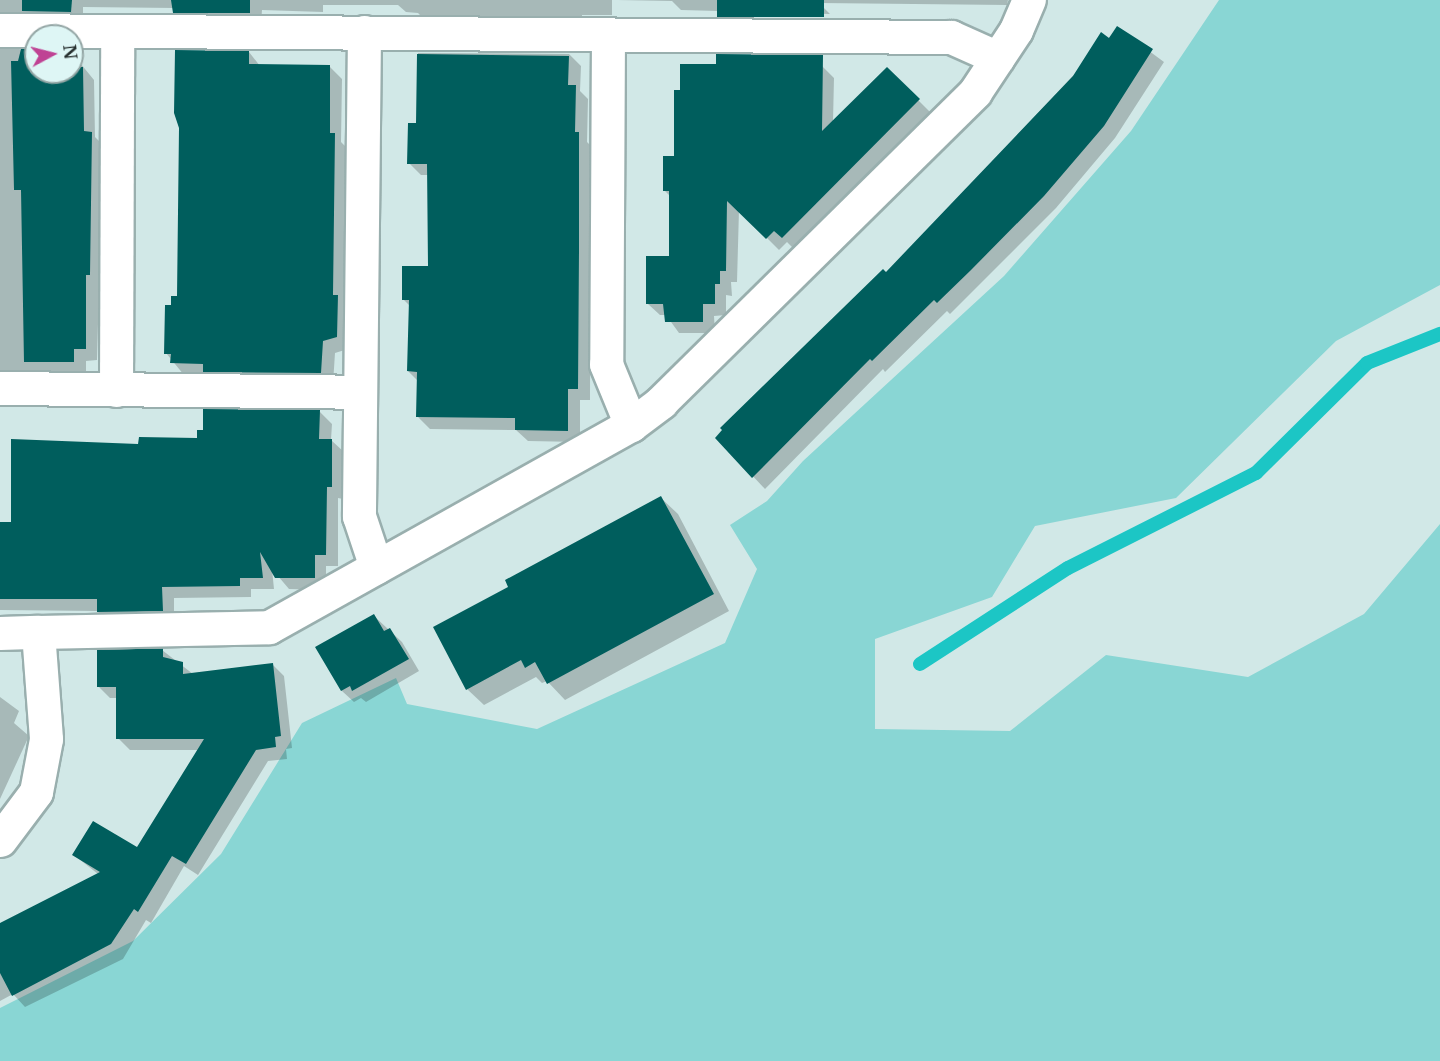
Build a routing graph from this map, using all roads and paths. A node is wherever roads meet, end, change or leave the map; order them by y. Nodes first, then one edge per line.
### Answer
1 (1029, 0) edge
2 (0, 30) edge
3 (117, 31) junction
4 (364, 32) junction
5 (608, 34) junction
6 (998, 58) junction
7 (0, 388) edge
8 (116, 390) junction
9 (360, 392) junction
10 (631, 425) junction
11 (376, 567) junction
12 (0, 633) edge
13 (38, 633) junction
14 (0, 840) edge

1 - 6 street
2 - 3 street
3 - 4 street
3 - 8 street
4 - 5 street
4 - 9 street
5 - 6 street
5 - 10 street
6 - 10 street
7 - 8 street
8 - 9 street
9 - 11 street
10 - 11 street
11 - 13 street
12 - 13 street
13 - 14 street

